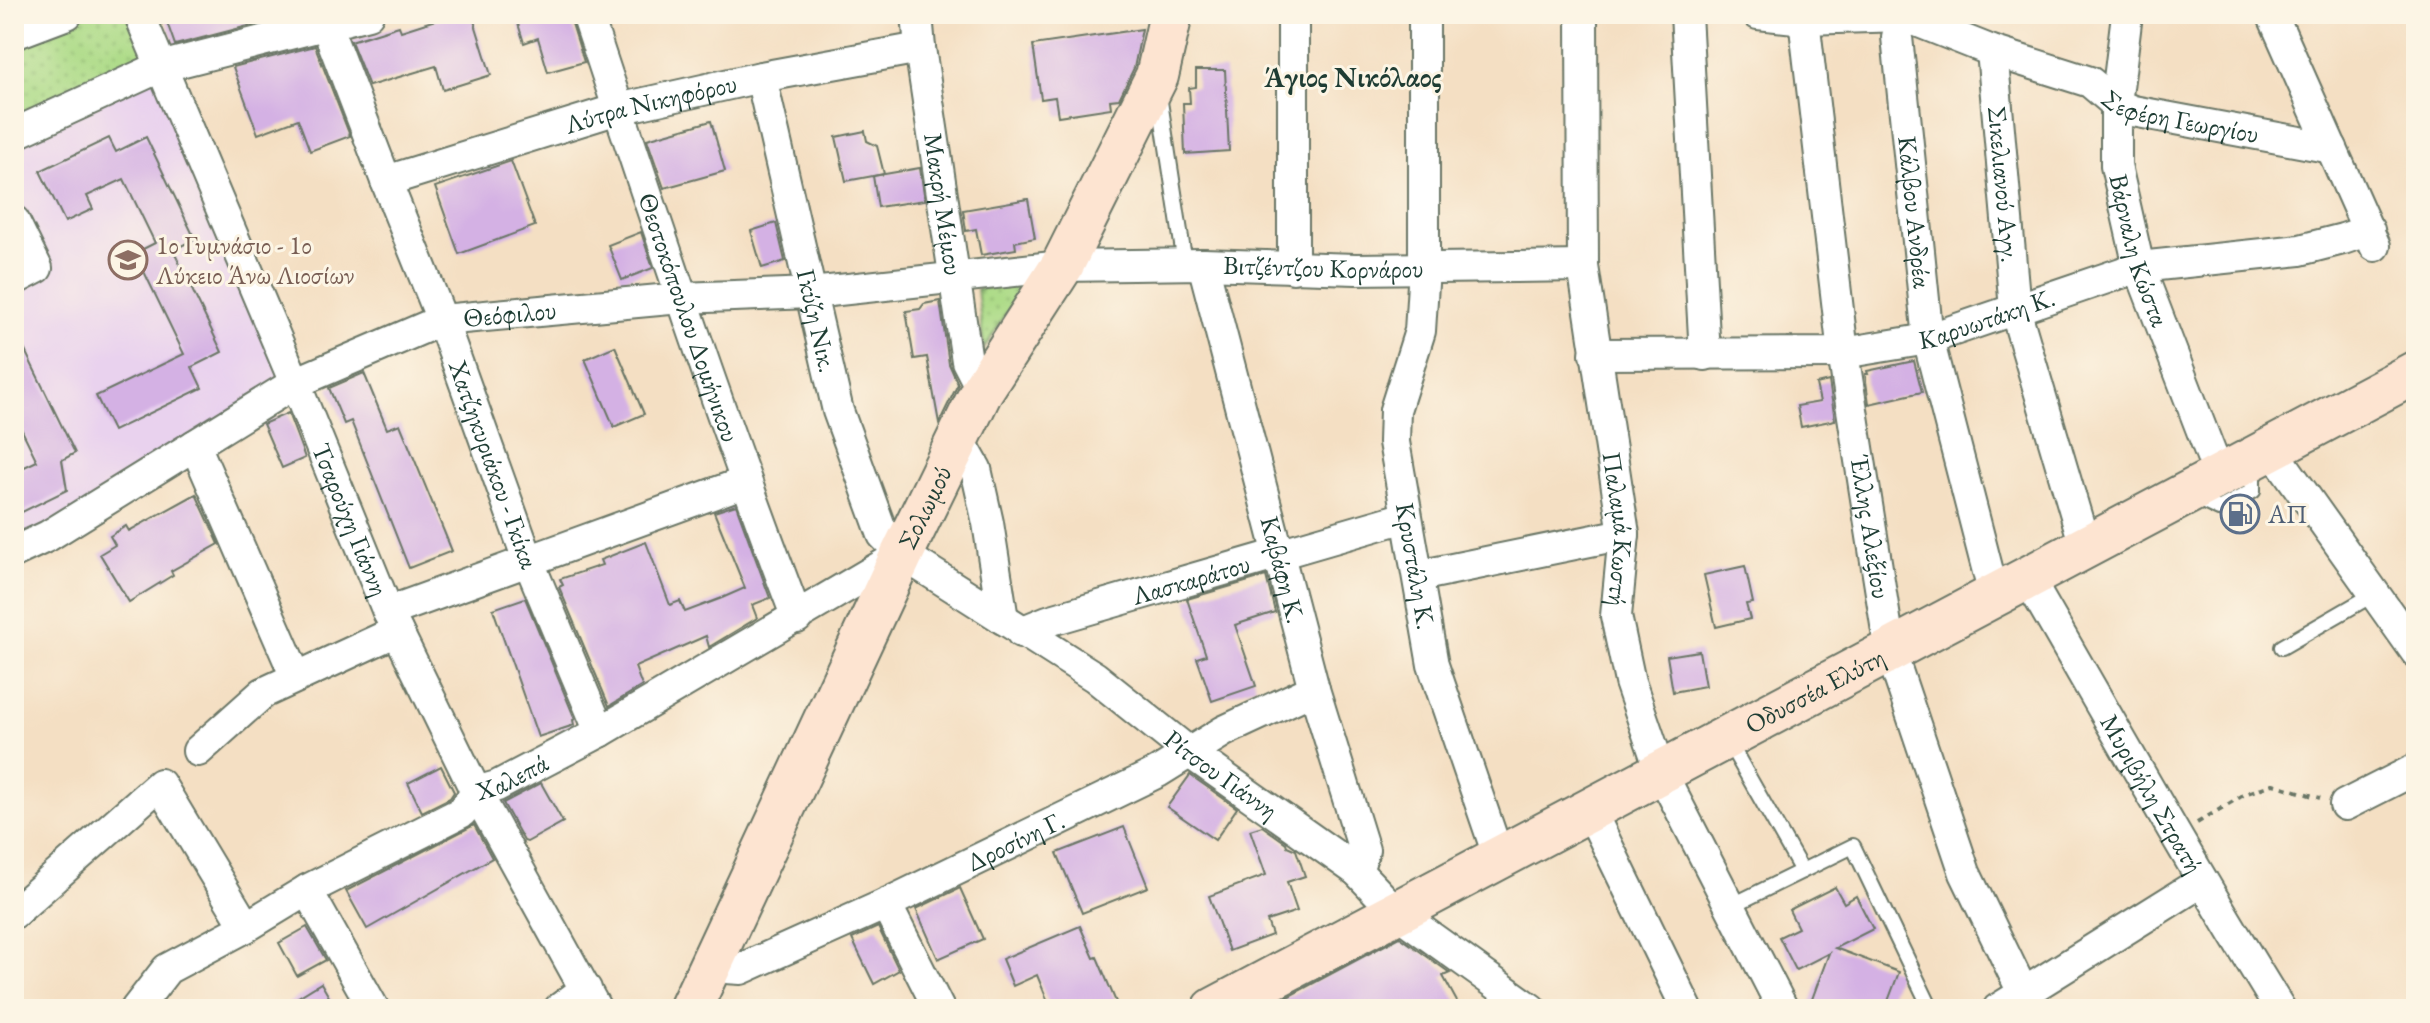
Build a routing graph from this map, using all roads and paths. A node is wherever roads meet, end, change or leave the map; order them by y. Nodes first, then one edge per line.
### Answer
1 (67, 14) edge
2 (139, 14) edge
3 (368, 14) edge
4 (587, 14) edge
5 (917, 14) edge
6 (1171, 14) edge
7 (1293, 14) edge
8 (1424, 14) edge
9 (1582, 14) edge
10 (1686, 14) edge
11 (1758, 14) edge
12 (2127, 14) edge
13 (2272, 14) edge
14 (1904, 15) edge
15 (1804, 19) junction
16 (324, 20) edge
17 (14, 34) edge
18 (920, 48) junction
19 (1992, 51) junction
20 (160, 67) junction
21 (1157, 76) junction
22 (761, 77) junction
23 (2116, 104) junction
24 (618, 109) junction
25 (14, 134) edge
26 (2332, 148) junction
27 (386, 181) junction
28 (14, 221) edge
29 (1194, 264) junction
30 (1062, 266) junction
31 (1583, 266) junction
32 (2139, 267) junction
33 (1293, 268) junction
34 (1424, 268) junction
35 (955, 277) junction
36 (14, 280) edge
37 (811, 293) junction
38 (681, 298) junction
39 (2015, 309) junction
40 (442, 320) junction
41 (1928, 339) junction
42 (1843, 353) junction
43 (1595, 354) junction
44 (1705, 355) junction
45 (2416, 372) edge
46 (295, 383) junction
47 (982, 390) junction
48 (959, 439) junction
49 (195, 445) junction
50 (2230, 475) junction
51 (745, 482) junction
52 (1406, 517) junction
53 (1624, 534) junction
54 (2085, 546) junction
55 (14, 552) edge
56 (1279, 552) junction
57 (902, 554) junction
58 (528, 560) junction
59 (1418, 576) junction
60 (2010, 586) junction
61 (2374, 594) junction
62 (797, 618) junction
63 (392, 621) junction
64 (1012, 626) junction
65 (2282, 647) dead end
66 (1890, 650) junction
67 (2416, 652) edge
68 (296, 677) junction
69 (1314, 689) junction
70 (600, 732) junction
71 (1726, 737) junction
72 (198, 751) dead end
73 (1190, 753) junction
74 (2416, 769) edge
75 (1661, 772) junction
76 (476, 792) junction
77 (2345, 805) joint
78 (1590, 810) junction
79 (2176, 835) junction
80 (1499, 858) junction
81 (1357, 871) junction
82 (1802, 871) junction
83 (2201, 882) junction
84 (307, 890) junction
85 (886, 904) junction
86 (1731, 906) junction
87 (1396, 912) junction
88 (14, 913) edge
89 (246, 927) junction
90 (710, 967) junction
91 (591, 999) edge
92 (2017, 1004) edge
93 (1231, 1005) edge
94 (1520, 1006) edge
95 (136, 1009) edge
96 (374, 1009) edge
97 (559, 1009) edge
98 (690, 1009) edge
99 (939, 1009) edge
100 (1687, 1009) edge
101 (1783, 1009) edge
102 (1931, 1009) edge
103 (2280, 1009) edge

1 - 17 street
2 - 20 street, Τσαρούχη Γιάννη
3 - 16 street
4 - 24 street, Θεοτοκόπουλου Δομήνικου
5 - 18 street, Μακρή Μέμου
6 - 21 street, Σολωμού
7 - 33 street
8 - 34 street, Κρυστάλη Κ.
9 - 31 street, Παλαμά Κωστή
10 - 44 street
11 - 15 street, Σεφέρη Γεωργίου
12 - 23 street, Βάρναλη Κώστα
13 - 26 street
14 - 15 street, Σεφέρη Γεωργίου
14 - 19 street, Σεφέρη Γεωργίου
14 - 41 street, Κάλβου Ανδρέα
15 - 42 street, Έλλης Αλεξίου
16 - 20 street
16 - 27 street, Χατζηκυριάκου - Γκίκα
18 - 22 street, Λύτρα Νικηφόρου
18 - 35 street, Μακρή Μέμου
19 - 23 street, Σεφέρη Γεωργίου
19 - 39 street, Σικελιανού Αγγ.
20 - 25 street
20 - 46 street, Τσαρούχη Γιάννη
21 - 29 lane
21 - 30 street, Σολωμού
22 - 24 street, Λύτρα Νικηφόρου
22 - 37 street, Γκύζη Νικ.
23 - 26 street, Σεφέρη Γεωργίου
23 - 32 street, Βάρναλη Κώστα
24 - 27 street, Λύτρα Νικηφόρου
24 - 38 street, Θεοτοκόπουλου Δομήνικου
26 - 32 street, Καρυωτάκη Κ.
27 - 40 street, Χατζηκυριάκου - Γκίκα
28 - 36 street
29 - 30 street, Βιτζέντζου Κορνάρου
29 - 33 street, Βιτζέντζου Κορνάρου
29 - 56 street, Καβάφη Κ.
30 - 35 street, Θεόφιλου
30 - 47 street, Σολωμού
31 - 34 street, Βιτζέντζου Κορνάρου
31 - 43 street, Παλαμά Κωστή
32 - 39 street, Καρυωτάκη Κ.
32 - 50 street, Βάρναλη Κώστα
33 - 34 street, Βιτζέντζου Κορνάρου
34 - 52 street, Κρυστάλη Κ.
35 - 37 street, Θεόφιλου
35 - 47 street, Μακρή Μέμου
37 - 38 street, Θεόφιλου
37 - 57 street, Γκύζη Νικ.
38 - 40 street, Θεόφιλου
38 - 51 street, Θεοτοκόπουλου Δομήνικου
39 - 41 street, Καρυωτάκη Κ.
39 - 54 street, Σικελιανού Αγγ.
40 - 46 street, Θεόφιλου
40 - 58 street, Χατζηκυριάκου - Γκίκα
41 - 42 street, Καρυωτάκη Κ.
41 - 60 street, Κάλβου Ανδρέα
42 - 44 street, Καρυωτάκη Κ.
42 - 66 street, Έλλης Αλεξίου
43 - 44 street, Καρυωτάκη Κ.
43 - 53 street, Παλαμά Κωστή
45 - 50 street, Οδυσσέα Ελύτη
46 - 49 street, Θεόφιλου
46 - 63 street, Τσαρούχη Γιάννη
47 - 48 street, Σολωμού
48 - 57 street, Σολωμού
48 - 64 street
49 - 55 street, Θεόφιλου
49 - 68 street
50 - 54 street, Οδυσσέα Ελύτη
50 - 61 street, Βάρναλη Κώστα
51 - 58 street
51 - 62 street, Θεοτοκόπουλου Δομήνικου
52 - 56 street, Λασκαράτου
52 - 59 street, Κρυστάλη Κ.
53 - 59 street
53 - 75 street, Παλαμά Κωστή
54 - 60 street, Οδυσσέα Ελύτη
56 - 64 street, Λασκαράτου
56 - 69 street, Καβάφη Κ.
57 - 62 street, Χαλεπά
57 - 64 street, Ρίτσου Γιάννη
57 - 90 street, Σολωμού
58 - 63 street
58 - 70 street, Χατζηκυριάκου - Γκίκα
59 - 80 street, Κρυστάλη Κ.
60 - 66 street, Οδυσσέα Ελύτη
60 - 79 street, Μυριβήλη Στρατή
61 - 65 lane
61 - 67 street, Βάρναλη Κώστα
62 - 70 street, Χαλεπά
63 - 68 street
63 - 76 street, Τσαρούχη Γιάννη
64 - 73 street, Ρίτσου Γιάννη
66 - 71 street, Οδυσσέα Ελύτη
66 - 92 street, Έλλης Αλεξίου
68 - 72 street
69 - 73 street, Δροσίνη Γ.
69 - 81 street, Καβάφη Κ.
70 - 76 street, Χαλεπά
71 - 75 street, Οδυσσέα Ελύτη
71 - 82 lane
73 - 81 street, Ρίτσου Γιάννη
73 - 85 street, Δροσίνη Γ.
74 - 77 street
75 - 78 street, Οδυσσέα Ελύτη
75 - 86 street, Παλαμά Κωστή
76 - 84 street, Χαλεπά
76 - 91 street, Τσαρούχη Γιάννη
77 - 79 path
78 - 80 street, Οδυσσέα Ελύτη
78 - 100 street
79 - 83 street, Μυριβήλη Στρατή
80 - 87 street, Οδυσσέα Ελύτη
81 - 87 street, Ρίτσου Γιάννη
82 - 86 lane
82 - 102 lane
83 - 92 street
83 - 103 street, Μυριβήλη Στρατή
84 - 89 street, Χαλεπά
84 - 96 street
85 - 90 street, Δροσίνη Γ.
85 - 99 street
86 - 101 street, Παλαμά Κωστή
87 - 93 street, Οδυσσέα Ελύτη
87 - 94 street, Ρίτσου Γιάννη
88 - 89 street
89 - 95 street, Χαλεπά
90 - 98 street, Σολωμού
91 - 97 street

